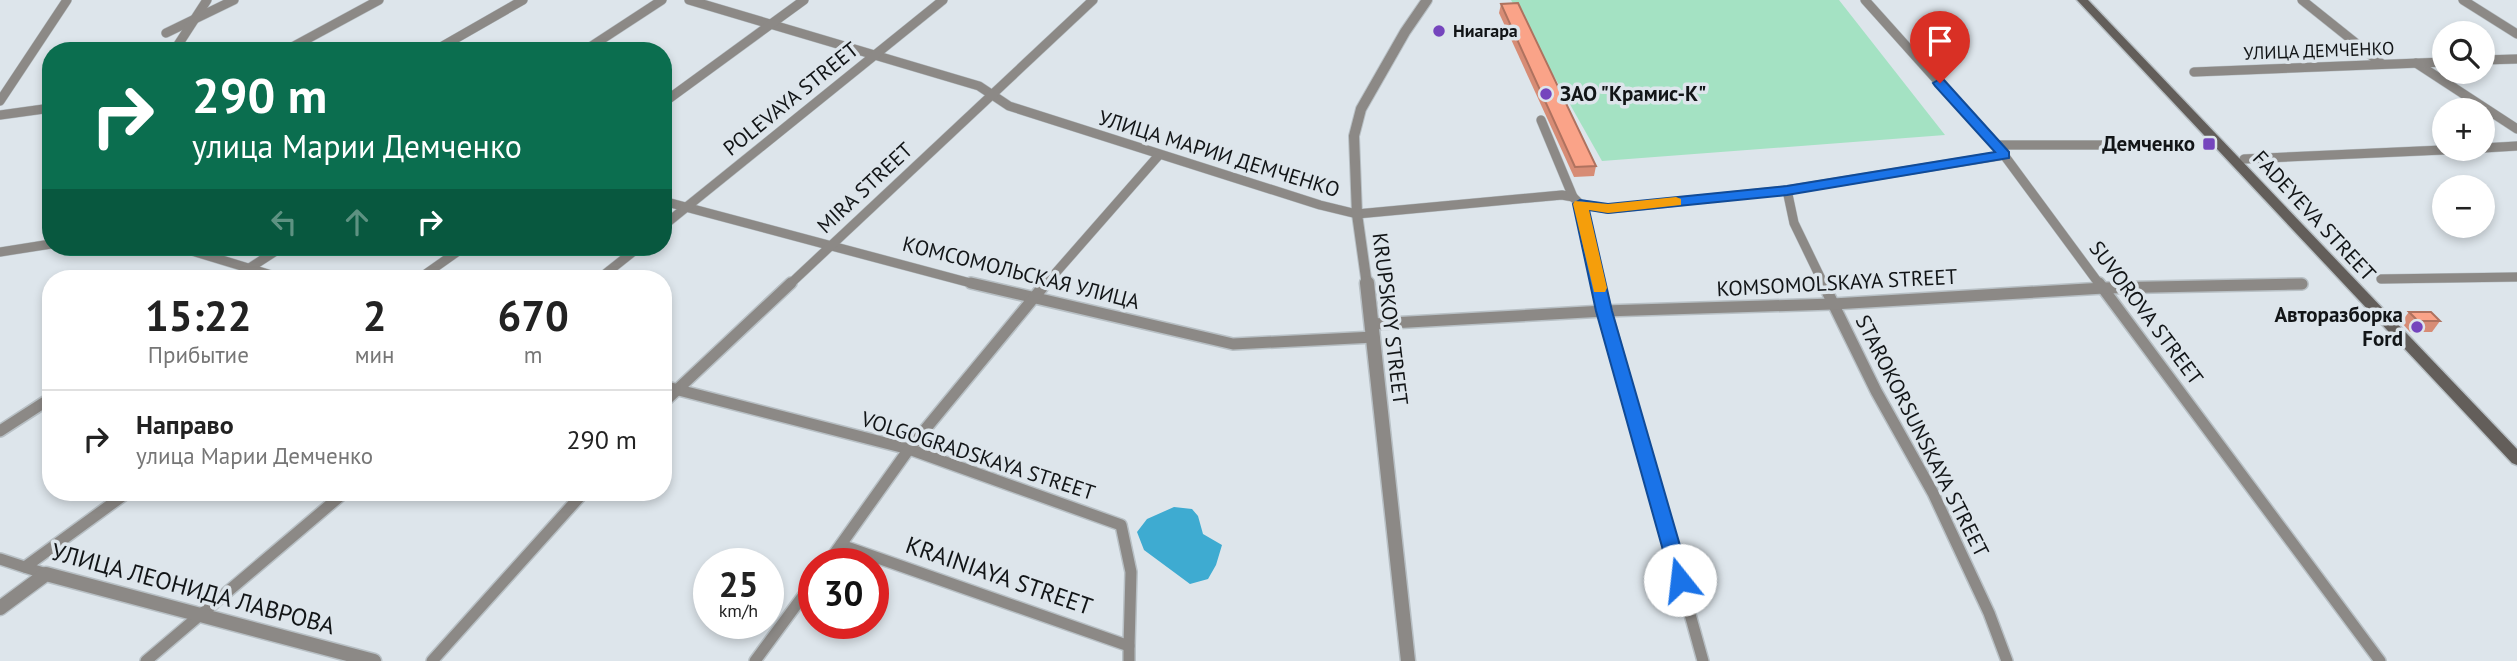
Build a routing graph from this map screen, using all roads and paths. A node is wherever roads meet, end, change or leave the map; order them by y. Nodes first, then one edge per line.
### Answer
1 (67, 0) edge
2 (207, 0) edge
3 (234, 0) edge
4 (379, 0) edge
5 (523, 0) edge
6 (662, 0) edge
7 (689, 0) edge
8 (804, 0) edge
9 (943, 0) edge
10 (1093, 0) edge
11 (1427, 0) edge
12 (1865, 0) edge
13 (2082, 0) edge
14 (2302, 0) edge
15 (2463, 0) edge
16 (192, 20) junction
17 (772, 23) junction
18 (166, 33) dead end
19 (2517, 34) edge
20 (179, 42) edge
21 (302, 42) edge
22 (450, 42) edge
23 (598, 42) edge
24 (876, 55) junction
25 (2517, 59) edge
26 (2495, 60) edge
27 (2432, 62) edge
28 (2416, 63) junction
29 (2382, 64) junction
30 (2194, 72) dead end
31 (992, 95) junction
32 (672, 96) edge
33 (0, 101) edge
34 (42, 109) edge
35 (0, 115) edge
36 (1541, 120) dead end
37 (2517, 129) edge
38 (1996, 145) junction
39 (2142, 145) dead end
40 (2517, 146) edge
41 (2495, 147) edge
42 (2432, 150) edge
43 (1159, 155) junction
44 (2004, 155) junction
45 (2244, 159) dead end
46 (1787, 190) junction
47 (1576, 200) junction
48 (672, 203) edge
49 (687, 207) junction
50 (1357, 214) junction
51 (672, 219) edge
52 (42, 244) edge
53 (833, 245) junction
54 (0, 253) edge
55 (210, 256) edge
56 (268, 256) edge
57 (451, 256) edge
58 (628, 256) edge
59 (250, 268) junction
60 (247, 270) edge
61 (256, 270) edge
62 (431, 270) edge
63 (610, 270) edge
64 (2517, 277) edge
65 (2381, 279) dead end
66 (2302, 284) dead end
67 (2104, 288) junction
68 (1032, 299) junction
69 (1833, 304) junction
70 (1604, 311) junction
71 (1373, 330) junction
72 (672, 385) edge
73 (672, 389) edge
74 (42, 404) edge
75 (0, 431) edge
76 (909, 449) junction
77 (2517, 459) edge
78 (116, 501) edge
79 (334, 501) edge
80 (576, 501) edge
81 (841, 545) junction
82 (839, 548) edge
83 (0, 559) edge
84 (25, 567) junction
85 (46, 574) junction
86 (798, 603) edge
87 (0, 608) edge
88 (201, 614) junction
89 (1129, 646) junction
90 (146, 661) edge
91 (374, 661) edge
92 (432, 661) edge
93 (755, 661) edge
94 (1129, 661) edge
95 (1408, 661) edge
96 (1703, 661) edge
97 (2007, 661) edge
98 (2380, 661) edge

1 - 33 street
2 - 16 street
3 - 16 street
4 - 21 street
5 - 22 street
6 - 23 street
7 - 17 street, УЛИЦА МАРИИ ДЕМЧЕНКО
8 - 17 street
9 - 24 street, POLEVAYA STREET
10 - 31 street, MIRA STREET
11 - 50 street, KRUPSKOY STREET
12 - 38 street, SUVOROVA STREET
13 - 77 main road, FADEYEVA STREET
14 - 29 street
15 - 19 street
16 - 18 street
16 - 20 street
17 - 24 street, УЛИЦА МАРИИ ДЕМЧЕНКО
17 - 32 street
24 - 31 street, УЛИЦА МАРИИ ДЕМЧЕНКО
24 - 49 street, POLEVAYA STREET
25 - 26 street
27 - 28 street, УЛИЦА ДЕМЧЕНКО
28 - 29 street, УЛИЦА ДЕМЧЕНКО
28 - 37 street
29 - 30 street, УЛИЦА ДЕМЧЕНКО
31 - 43 street, УЛИЦА МАРИИ ДЕМЧЕНКО
31 - 53 street, MIRA STREET
34 - 35 street
36 - 47 street
38 - 39 street
38 - 44 street, SUVOROVA STREET
40 - 41 street
42 - 45 street
43 - 50 street, УЛИЦА МАРИИ ДЕМЧЕНКО
43 - 68 street
44 - 46 street, УЛИЦА МАРИИ ДЕМЧЕНКО
44 - 67 street, SUVOROVA STREET
46 - 47 street, УЛИЦА МАРИИ ДЕМЧЕНКО
46 - 69 street, STAROKORSUNSKAYA STREET
47 - 50 street, УЛИЦА МАРИИ ДЕМЧЕНКО
47 - 70 street
48 - 49 street, КОМСОМОЛЬСКАЯ УЛИЦА
49 - 51 street, POLEVAYA STREET
49 - 53 street, КОМСОМОЛЬСКАЯ УЛИЦА
50 - 71 street, KRUPSKOY STREET
52 - 54 street
53 - 68 street, КОМСОМОЛЬСКАЯ УЛИЦА
53 - 72 street, MIRA STREET
55 - 59 street
56 - 59 street
57 - 62 street
58 - 63 street
59 - 60 street
59 - 61 street
64 - 65 street
66 - 67 street, KOMSOMOLSKAYA STREET
67 - 69 street, KOMSOMOLSKAYA STREET
67 - 98 street, SUVOROVA STREET
68 - 71 street, КОМСОМОЛЬСКАЯ УЛИЦА
68 - 76 street
69 - 70 street, KOMSOMOLSKAYA STREET
69 - 97 street, STAROKORSUNSKAYA STREET
70 - 71 street, KOMSOMOLSKAYA STREET
70 - 96 street
71 - 95 street, KRUPSKOY STREET
73 - 76 street, VOLGOGRADSKAYA STREET
74 - 75 street
76 - 81 street
76 - 89 street, VOLGOGRADSKAYA STREET
78 - 84 street
79 - 88 street
80 - 92 street
81 - 82 street
81 - 89 street, KRAINIAYA STREET
83 - 84 street, УЛИЦА ЛЕОНИДА ЛАВРОВА
84 - 85 street, УЛИЦА ЛЕОНИДА ЛАВРОВА
85 - 87 street
85 - 88 street, УЛИЦА ЛЕОНИДА ЛАВРОВА
86 - 93 street
88 - 90 street
88 - 91 street, УЛИЦА ЛЕОНИДА ЛАВРОВА
89 - 94 street

